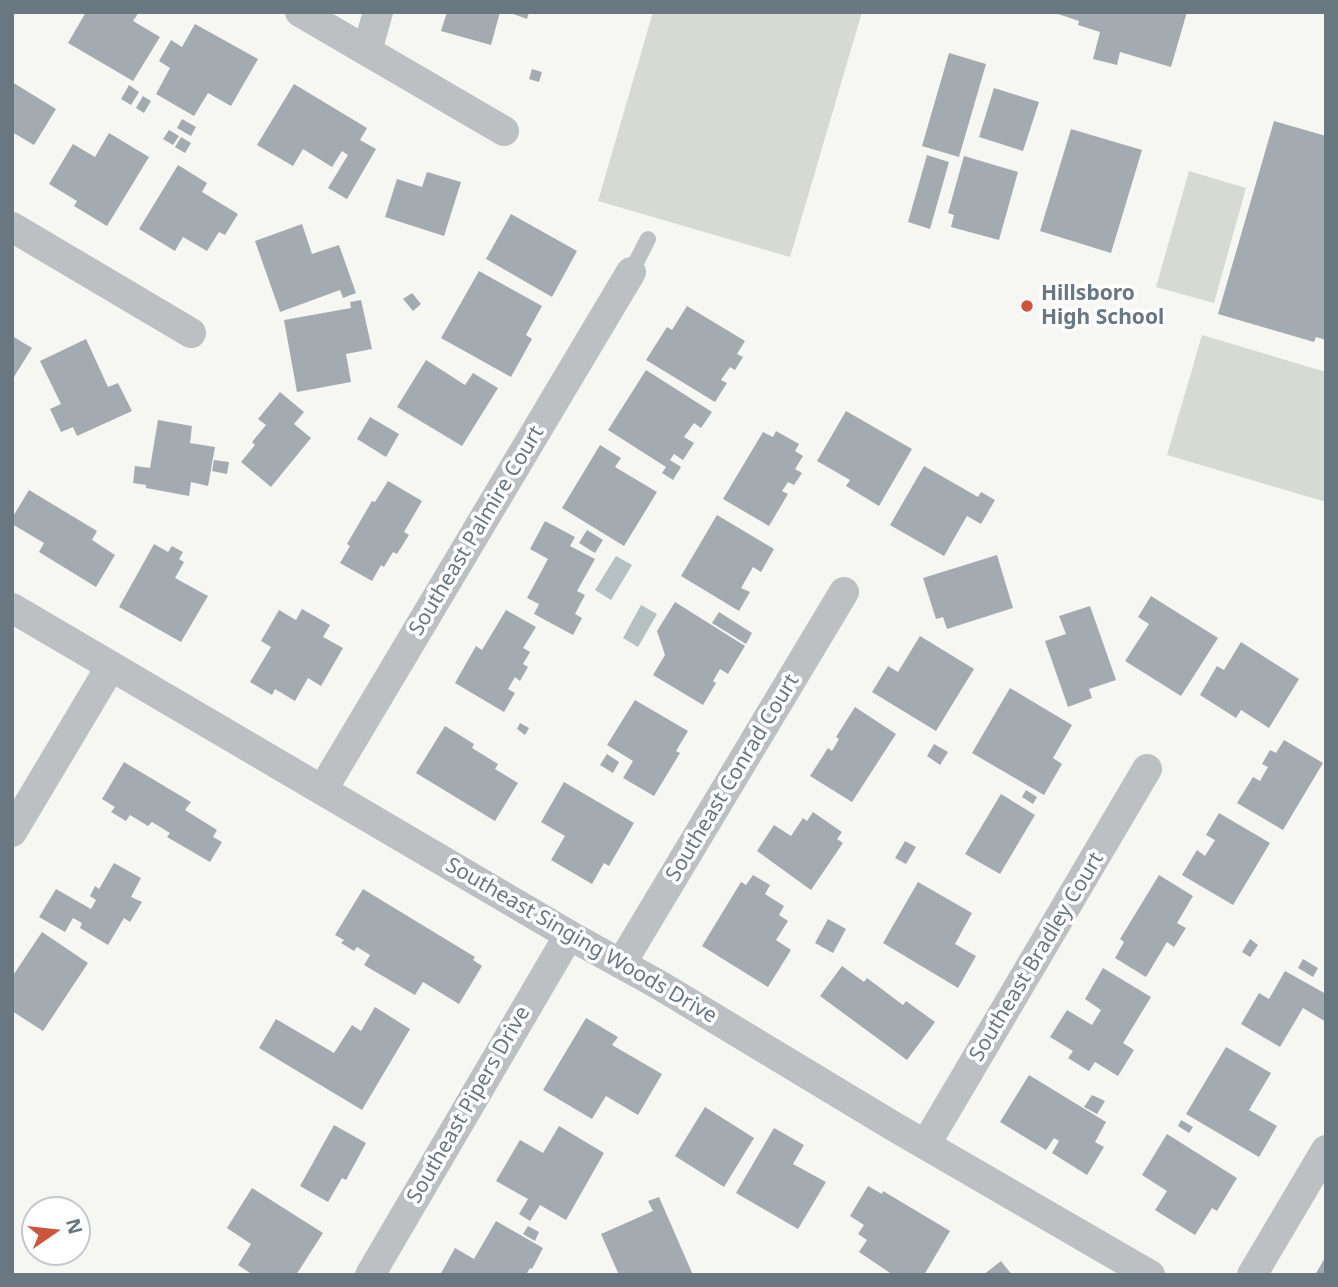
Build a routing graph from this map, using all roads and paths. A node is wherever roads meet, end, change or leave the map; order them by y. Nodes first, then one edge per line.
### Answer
1 (300, 12) edge
2 (378, 12) edge
3 (367, 51) junction
4 (504, 131) dead end
5 (12, 227) edge
6 (648, 239) dead end
7 (631, 272) joint
8 (191, 333) dead end
9 (844, 592) dead end
10 (12, 608) edge
11 (111, 666) junction
12 (1147, 769) dead end
13 (323, 789) junction
14 (12, 832) edge
15 (569, 935) junction
16 (621, 964) junction
17 (926, 1144) junction
18 (1326, 1150) edge
19 (370, 1275) edge
20 (1150, 1275) edge
21 (1252, 1275) edge

1 - 3 street
2 - 3 street
3 - 4 street
5 - 8 street
6 - 7 lane
7 - 13 street, Southeast Palmire Court
9 - 16 street, Southeast Conrad Court
10 - 11 street, Southeast Singing Woods Drive
11 - 13 street, Southeast Singing Woods Drive
11 - 14 street
12 - 17 street, Southeast Bradley Court
13 - 15 street, Southeast Singing Woods Drive
15 - 16 street, Southeast Singing Woods Drive
15 - 19 street, Southeast Pipers Drive
16 - 17 street, Southeast Singing Woods Drive
17 - 20 street, Southeast Singing Woods Drive
18 - 21 street

